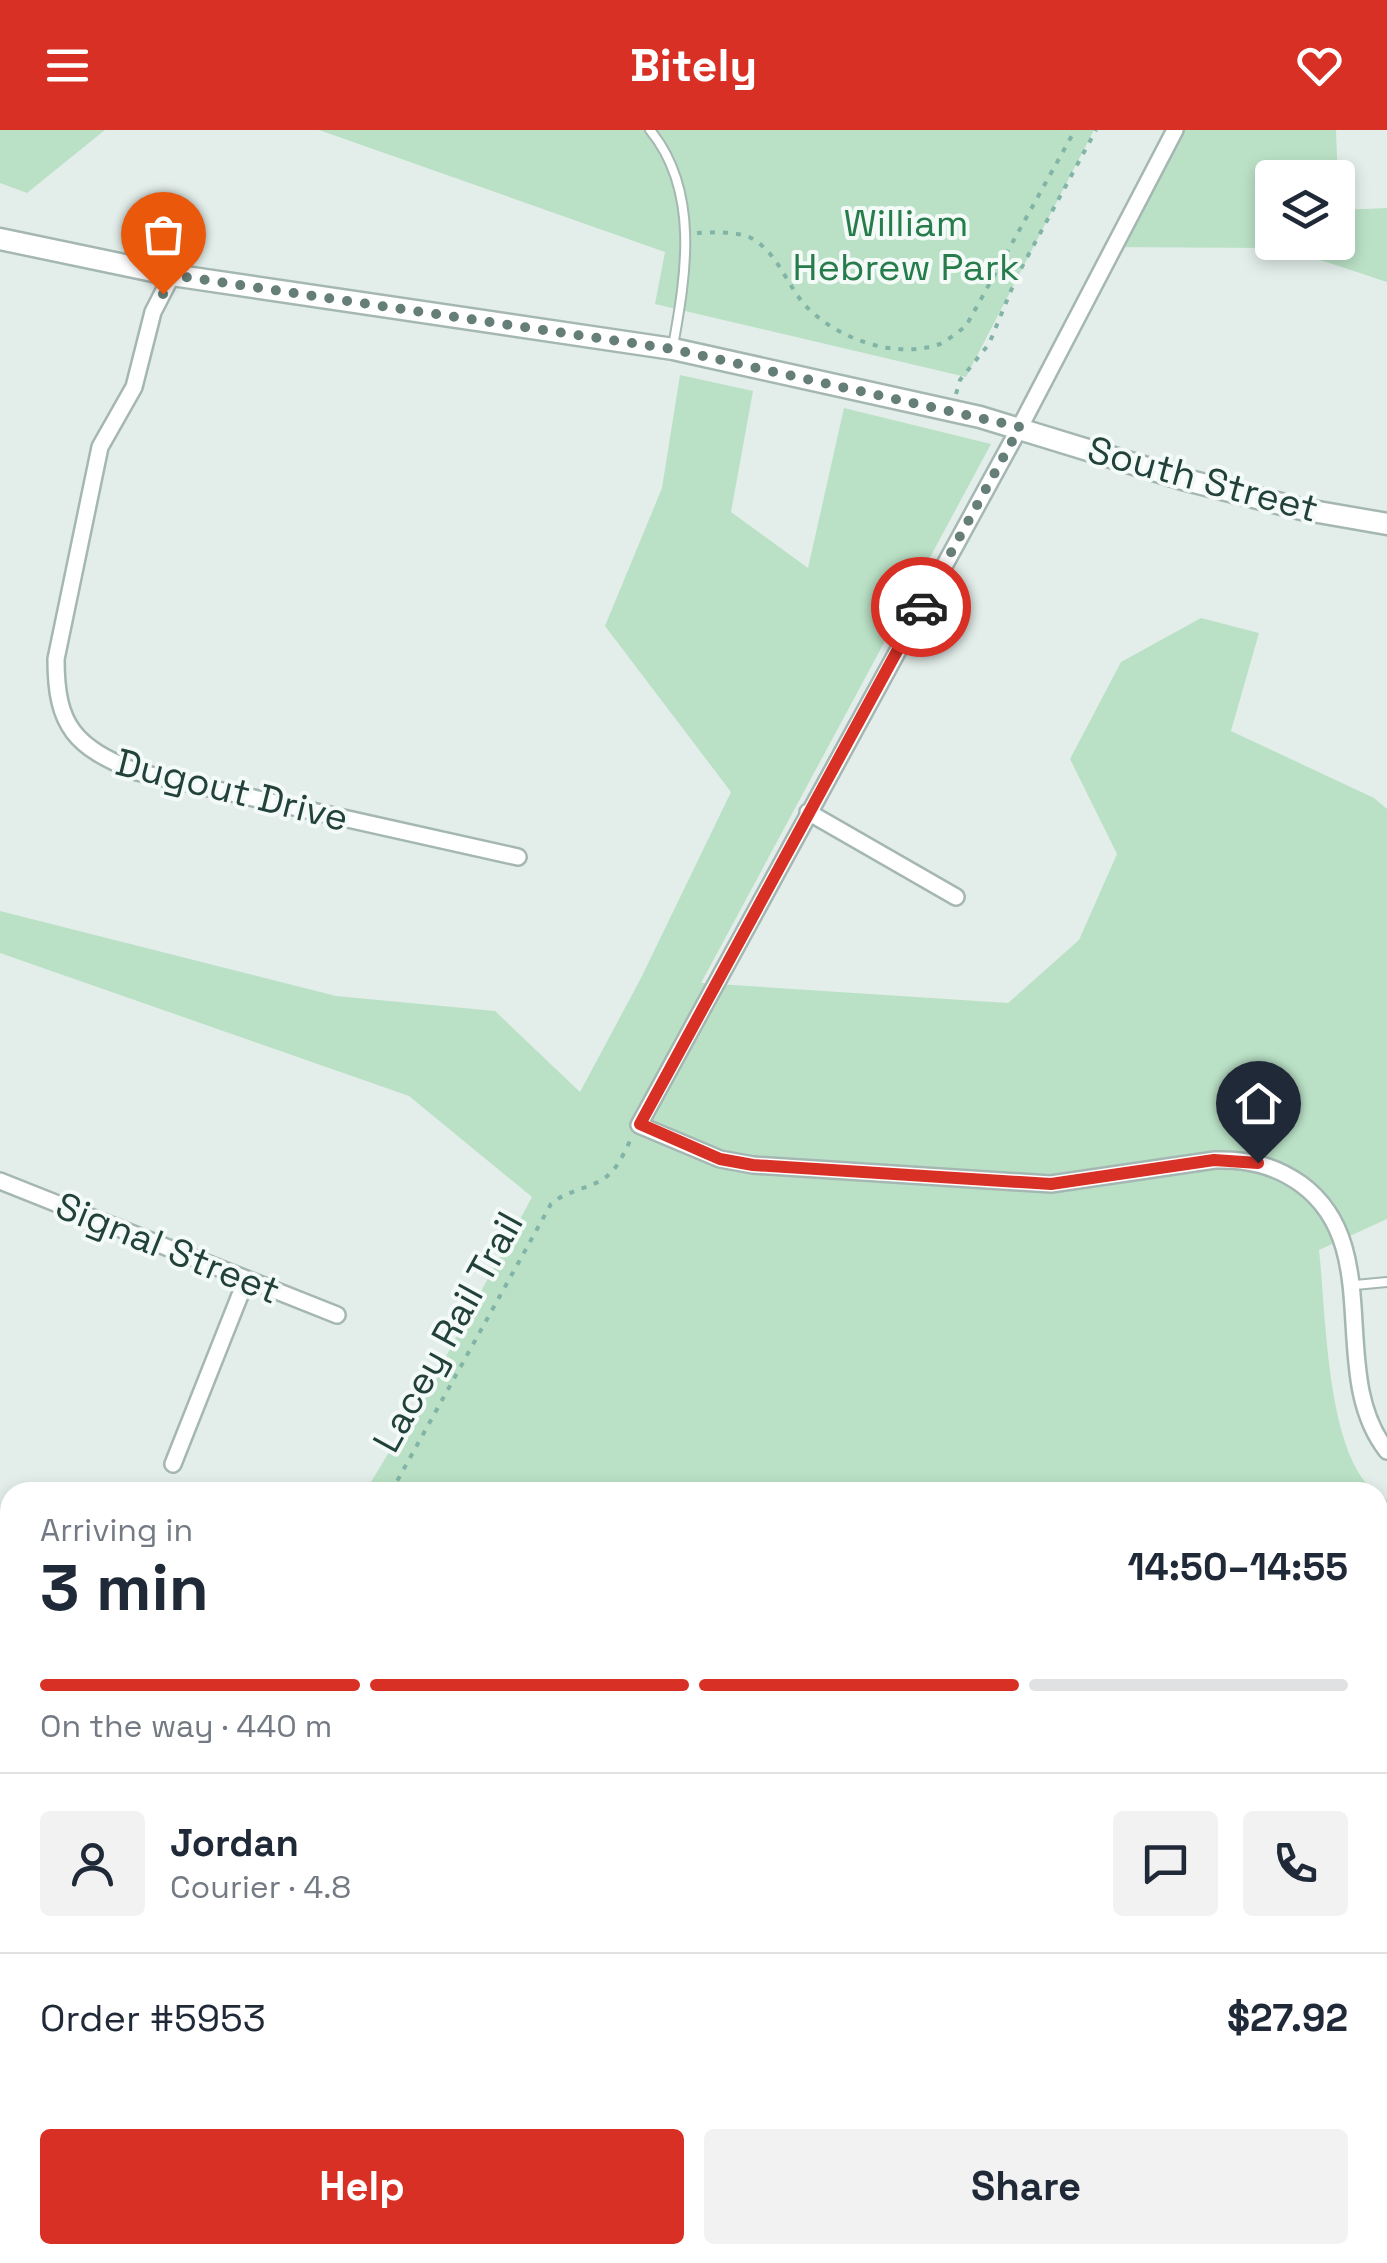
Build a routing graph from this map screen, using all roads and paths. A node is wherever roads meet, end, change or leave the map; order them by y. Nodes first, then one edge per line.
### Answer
1 (650, 130) edge
2 (1075, 130) edge
3 (1096, 130) edge
4 (1176, 130) edge
5 (687, 234) junction
6 (0, 239) edge
7 (172, 275) junction
8 (672, 349) junction
9 (956, 396) dead end
10 (1020, 427) junction
11 (1387, 524) edge
12 (808, 812) junction
13 (518, 858) dead end
14 (956, 897) dead end
15 (640, 1124) junction
16 (0, 1181) edge
17 (246, 1280) junction
18 (1387, 1282) edge
19 (1354, 1285) junction
20 (337, 1315) dead end
21 (1387, 1451) edge
22 (173, 1464) dead end
23 (397, 1482) edge

1 - 5 lane
2 - 5 path
3 - 9 path
4 - 10 street
5 - 8 lane
6 - 7 street, South Street
7 - 8 street, South Street
7 - 13 street, Dugout Drive
8 - 10 street, South Street
10 - 11 street, South Street
10 - 12 street
12 - 14 street
12 - 15 street
15 - 19 street
15 - 23 path, Lacey Rail Trail
16 - 17 street, Signal Street
17 - 20 street, Signal Street
17 - 22 street
18 - 19 lane
19 - 21 street

